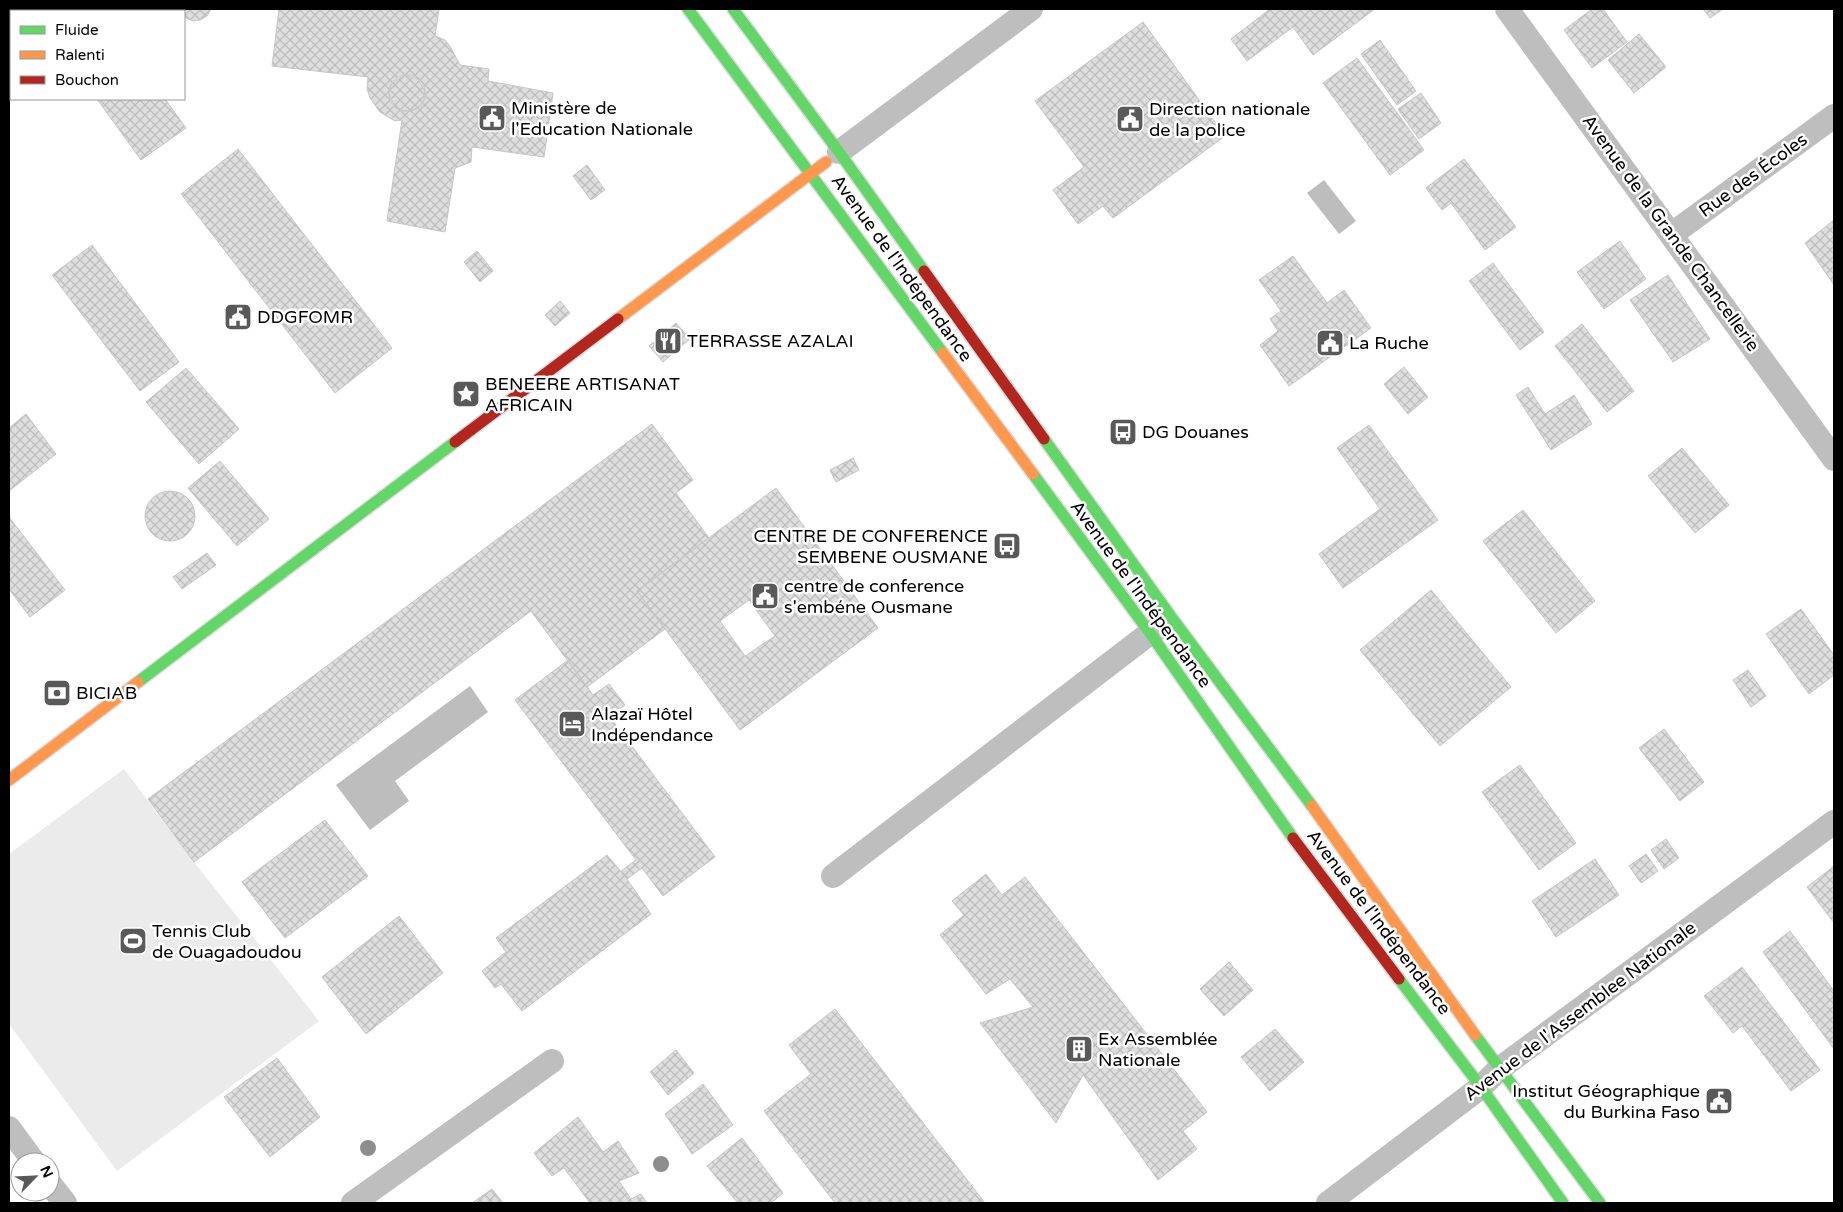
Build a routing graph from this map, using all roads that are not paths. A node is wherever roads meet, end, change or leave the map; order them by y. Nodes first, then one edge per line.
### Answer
1 (688, 9) edge
2 (733, 9) edge
3 (1031, 9) edge
4 (1507, 9) edge
5 (1834, 116) edge
6 (839, 152) junction
7 (810, 173) junction
8 (1672, 234) junction
9 (1834, 459) edge
10 (1172, 618) junction
11 (1150, 633) junction
12 (9, 780) edge
13 (1834, 822) edge
14 (833, 876) dead end
15 (552, 1060) dead end
16 (1499, 1069) junction
17 (1481, 1086) junction
18 (9, 1128) edge
19 (27, 1152) edge
20 (353, 1203) edge
21 (1328, 1203) edge
22 (1563, 1203) edge
23 (1600, 1203) edge

1 - 7 main road, Avenue de l'Indépendance
2 - 6 main road, Avenue de l'Indépendance
3 - 6 street
4 - 8 street, Avenue de la Grande Chancellerie
5 - 8 street, Rue des Écoles
6 - 7 main road
6 - 10 main road, Avenue de l'Indépendance
7 - 11 main road, Avenue de l'Indépendance
7 - 12 main road
8 - 9 street, Avenue de la Grande Chancellerie
10 - 11 street
10 - 16 main road, Avenue de l'Indépendance
11 - 14 street
11 - 17 main road, Avenue de l'Indépendance
13 - 16 street, Avenue de l'Assemblee Nationale
15 - 20 street
16 - 17 street, Avenue de l'Assemblee Nationale
16 - 23 main road, Avenue de l'Indépendance
17 - 21 street, Avenue de l'Assemblee Nationale
17 - 22 main road, Avenue de l'Indépendance
18 - 19 street

